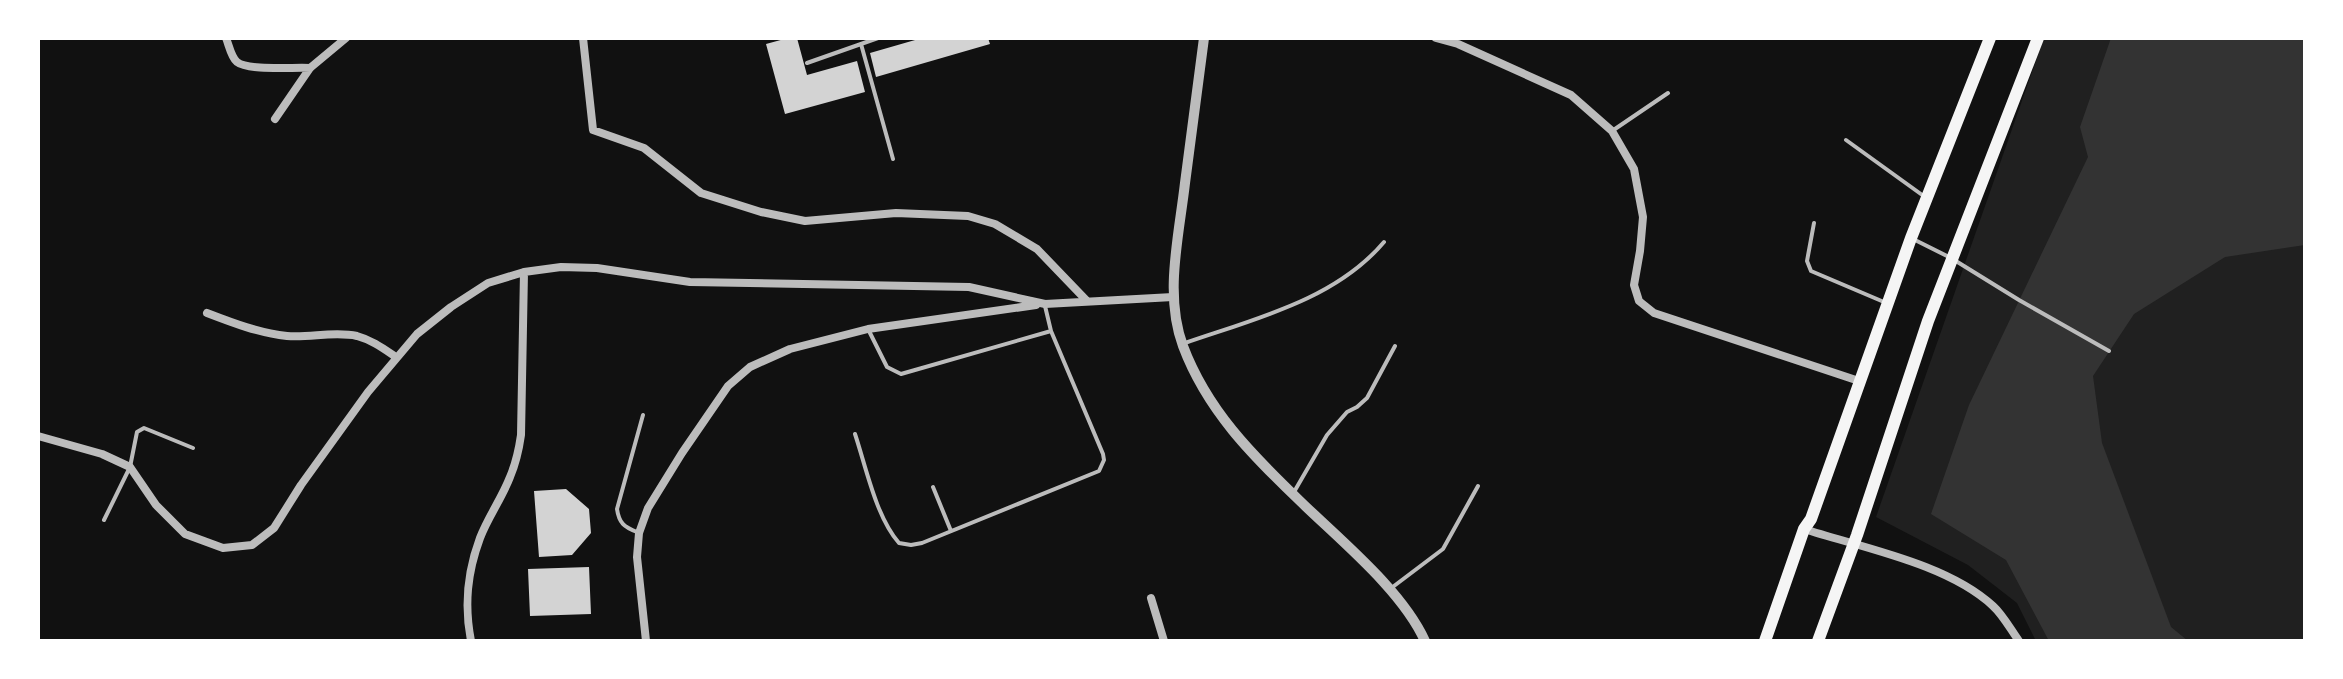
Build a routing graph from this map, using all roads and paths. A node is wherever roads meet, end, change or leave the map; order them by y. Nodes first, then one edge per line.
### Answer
1 (226, 38) edge
2 (346, 38) edge
3 (583, 38) edge
4 (878, 38) edge
5 (1204, 38) edge
6 (1436, 38) edge
7 (1990, 38) edge
8 (2038, 38) edge
9 (1459, 41) edge
10 (861, 44) junction
11 (807, 63) dead end
12 (310, 68) junction
13 (1668, 93) dead end
14 (275, 119) dead end
15 (1612, 131) junction
16 (1846, 140) dead end
17 (893, 159) dead end
18 (1927, 199) junction
19 (1814, 223) dead end
20 (1911, 238) junction
21 (1384, 242) dead end
22 (1951, 258) junction
23 (524, 272) junction
24 (1173, 297) junction
25 (1087, 301) junction
26 (1045, 304) junction
27 (1888, 304) junction
28 (207, 313) dead end
29 (868, 329) junction
30 (1051, 331) junction
31 (1182, 344) junction
32 (1395, 346) dead end
33 (2109, 351) dead end
34 (396, 357) junction
35 (1859, 381) junction
36 (643, 415) dead end
37 (855, 434) dead end
38 (38, 436) edge
39 (193, 448) dead end
40 (130, 467) junction
41 (1478, 486) dead end
42 (933, 487) dead end
43 (1292, 494) junction
44 (104, 520) dead end
45 (1804, 529) junction
46 (951, 531) junction
47 (639, 533) junction
48 (1854, 545) junction
49 (1390, 589) junction
50 (1151, 598) dead end
51 (471, 641) edge
52 (646, 641) edge
53 (1164, 641) edge
54 (1425, 641) edge
55 (1765, 641) edge
56 (1818, 641) edge
57 (2019, 641) edge

1 - 12 street
2 - 12 street
3 - 25 street
4 - 10 lane
5 - 24 street
6 - 9 street
7 - 18 main road
8 - 22 main road
9 - 15 street
10 - 11 lane
10 - 17 lane
12 - 14 street
13 - 15 lane
15 - 35 street
16 - 18 lane
18 - 20 main road
19 - 27 lane
20 - 22 lane
20 - 27 main road
21 - 31 lane
22 - 33 lane
22 - 48 main road
23 - 26 street
23 - 34 street
23 - 51 street
24 - 25 street
24 - 31 street
25 - 26 street
26 - 29 street
26 - 30 lane
27 - 35 main road
28 - 34 street
29 - 30 lane
29 - 47 street
30 - 46 lane
31 - 43 street
32 - 43 lane
34 - 40 street
35 - 45 main road
36 - 47 lane
37 - 46 lane
38 - 40 street
39 - 40 lane
40 - 44 lane
41 - 49 lane
42 - 46 lane
43 - 49 street
45 - 48 street
45 - 55 main road
47 - 52 street
48 - 56 main road
48 - 57 street
49 - 54 street
50 - 53 street

